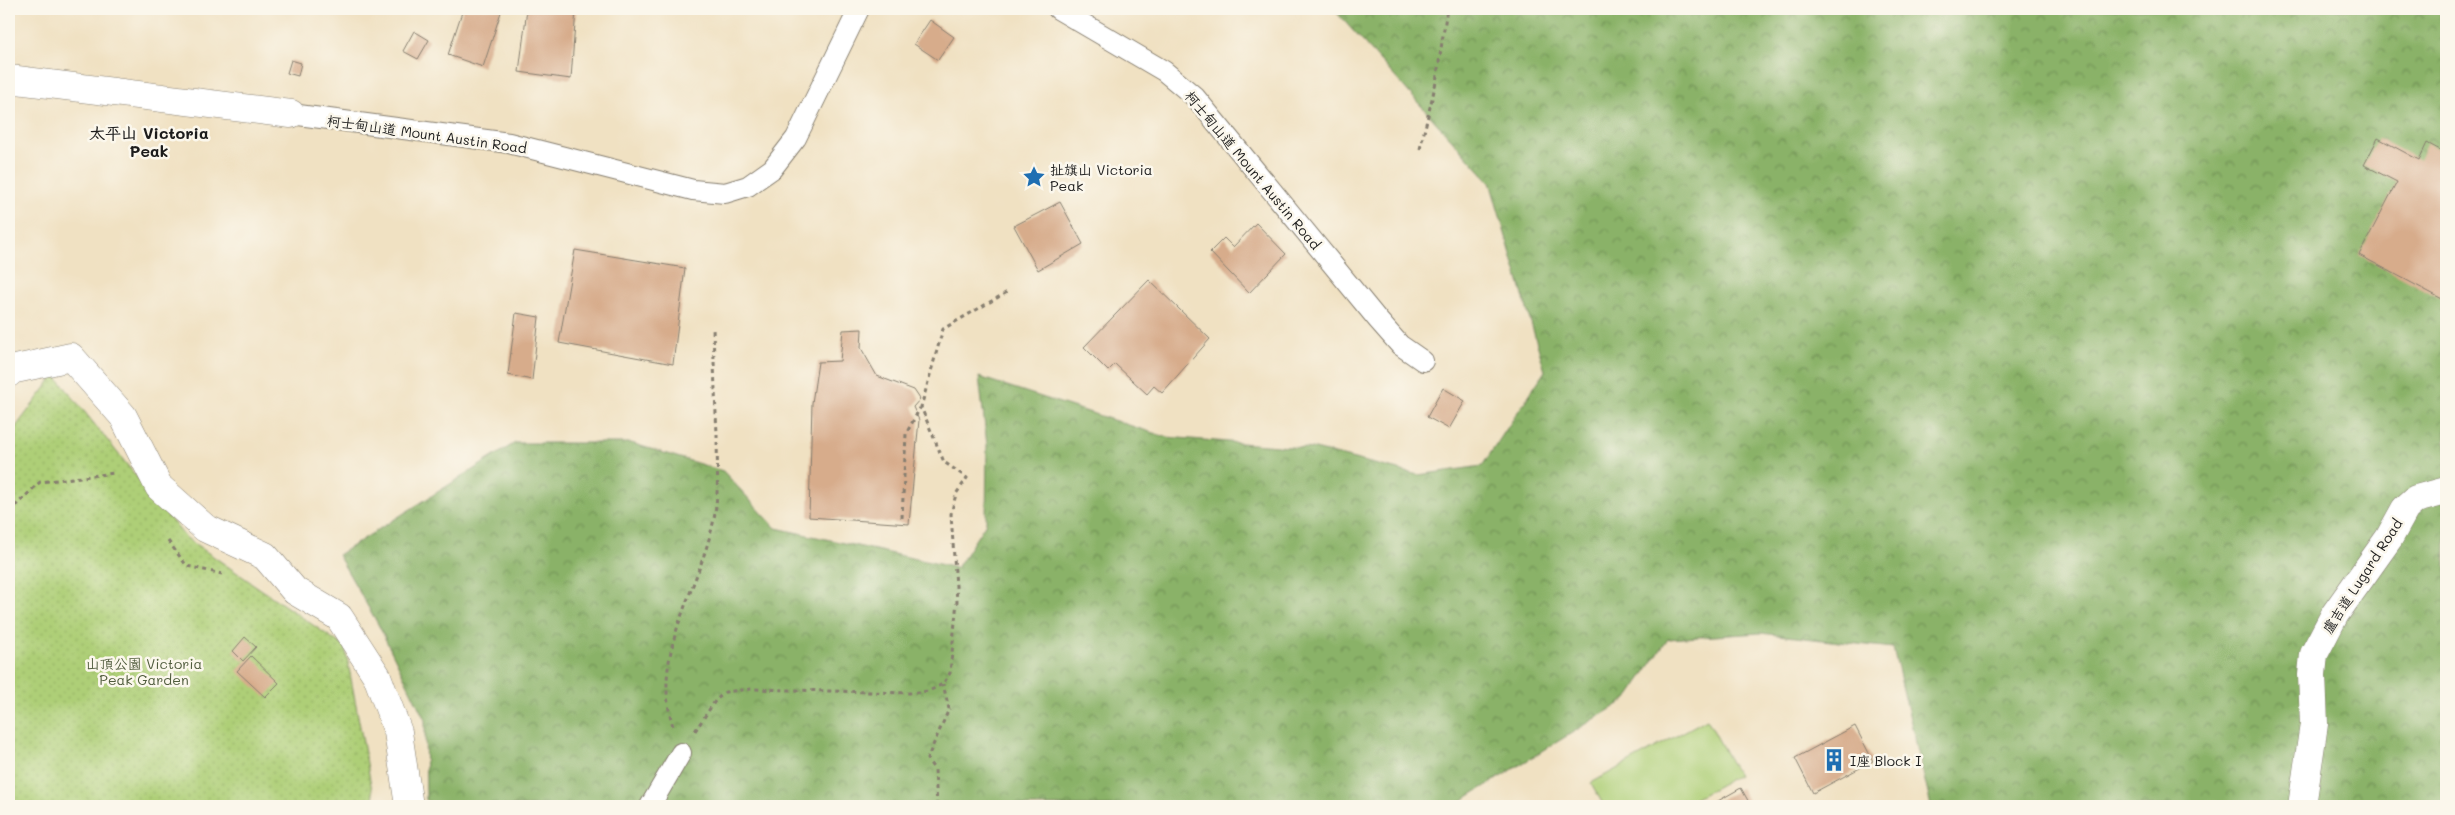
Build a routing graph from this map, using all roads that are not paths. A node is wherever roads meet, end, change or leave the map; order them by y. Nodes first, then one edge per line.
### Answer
1 (859, 9) edge
2 (1058, 9) edge
3 (9, 79) edge
4 (291, 114) joint
5 (1423, 362) dead end
6 (9, 373) edge
7 (2446, 491) edge
8 (681, 753) road end
9 (409, 806) edge
10 (650, 806) edge
11 (2302, 806) edge

1 - 4 lane, 柯士甸山道 Mount Austin Road
2 - 5 lane, 柯士甸山道 Mount Austin Road
3 - 4 street, 柯士甸山道 Mount Austin Road
6 - 9 street
7 - 11 street, 盧吉道 Lugard Road
8 - 10 lane

